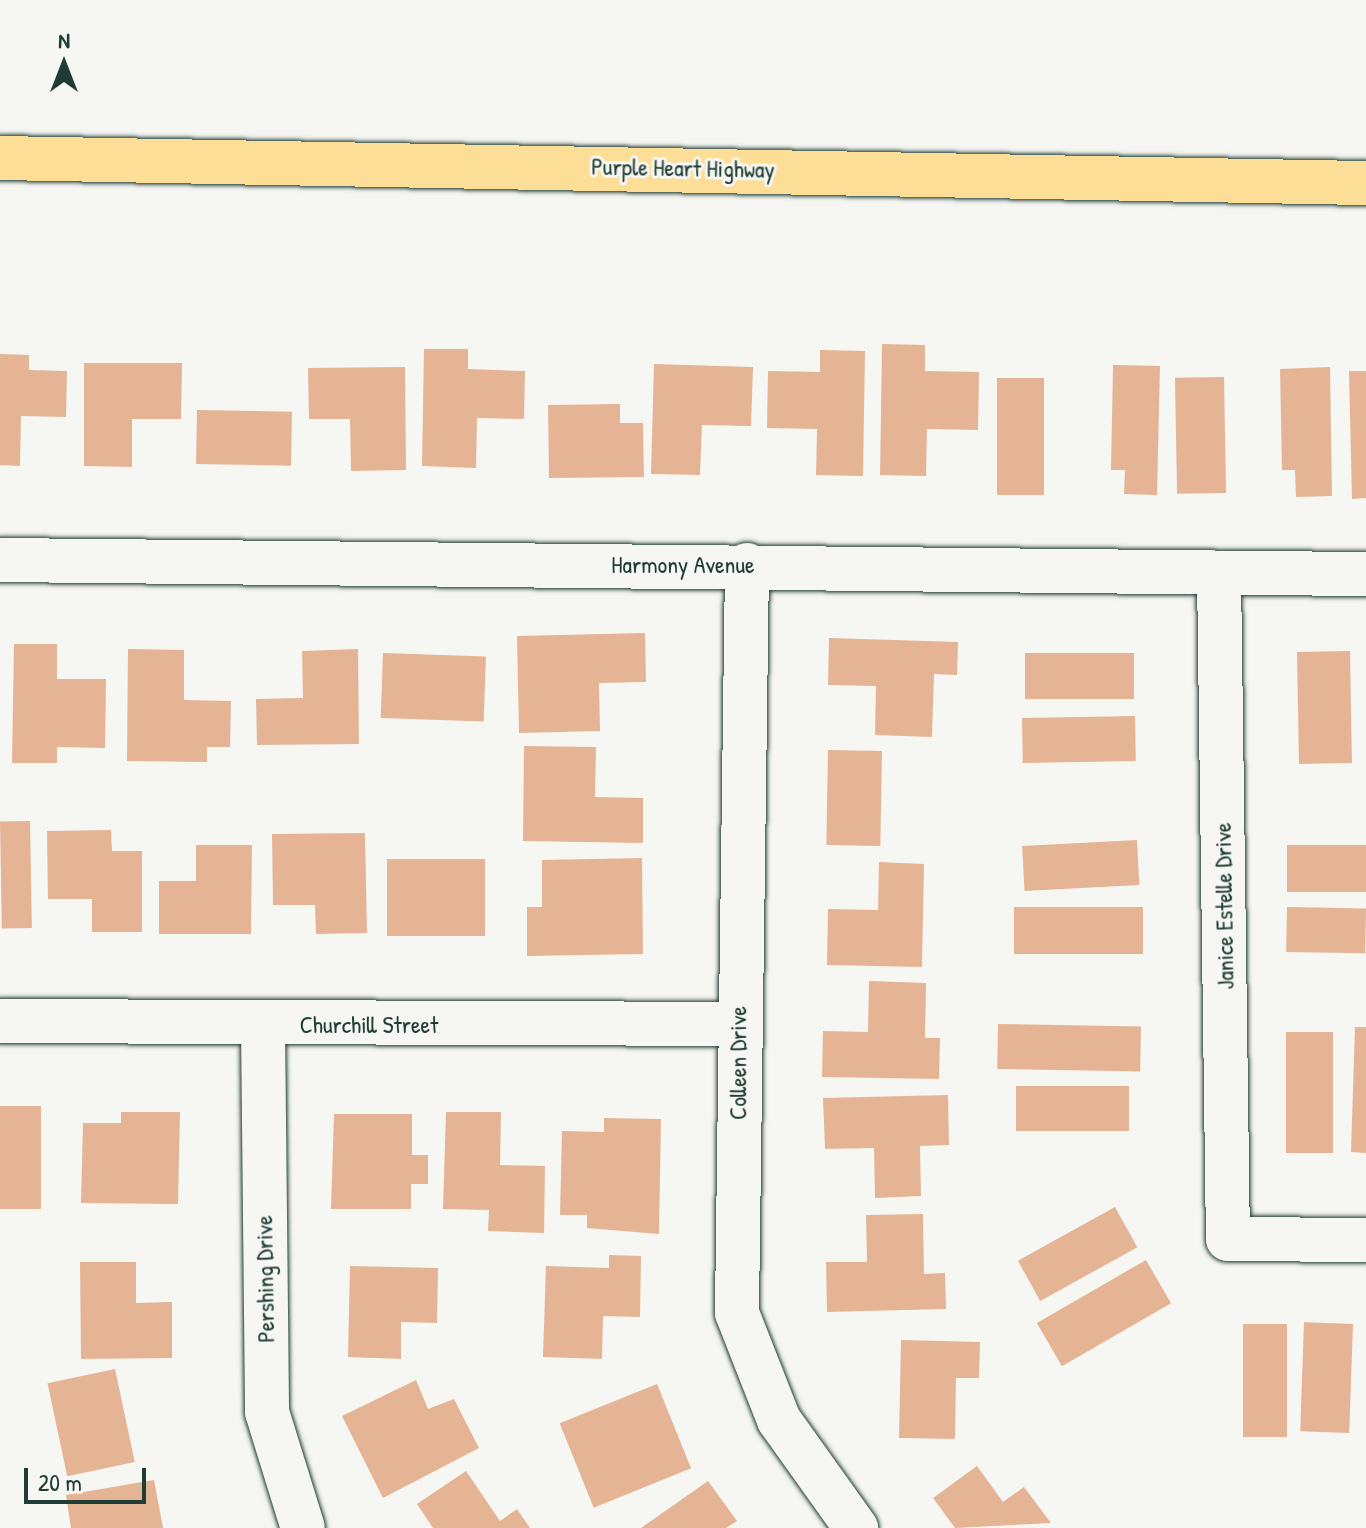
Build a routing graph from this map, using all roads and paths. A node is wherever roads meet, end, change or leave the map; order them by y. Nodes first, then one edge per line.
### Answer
1 (0, 158) edge
2 (1366, 183) edge
3 (0, 560) edge
4 (747, 565) junction
5 (1219, 573) junction
6 (1366, 574) edge
7 (0, 1021) edge
8 (737, 1024) junction
9 (263, 1025) junction
10 (1366, 1240) edge
11 (303, 1528) edge
12 (856, 1528) edge

1 - 2 highway, Purple Heart Highway
3 - 4 street, Harmony Avenue
4 - 5 street, Harmony Avenue
4 - 8 street, Colleen Drive
5 - 6 street, Harmony Avenue
5 - 10 street, Janice Estelle Drive
7 - 9 street, Churchill Street
8 - 9 street, Churchill Street
8 - 12 street, Colleen Drive
9 - 11 street, Pershing Drive

